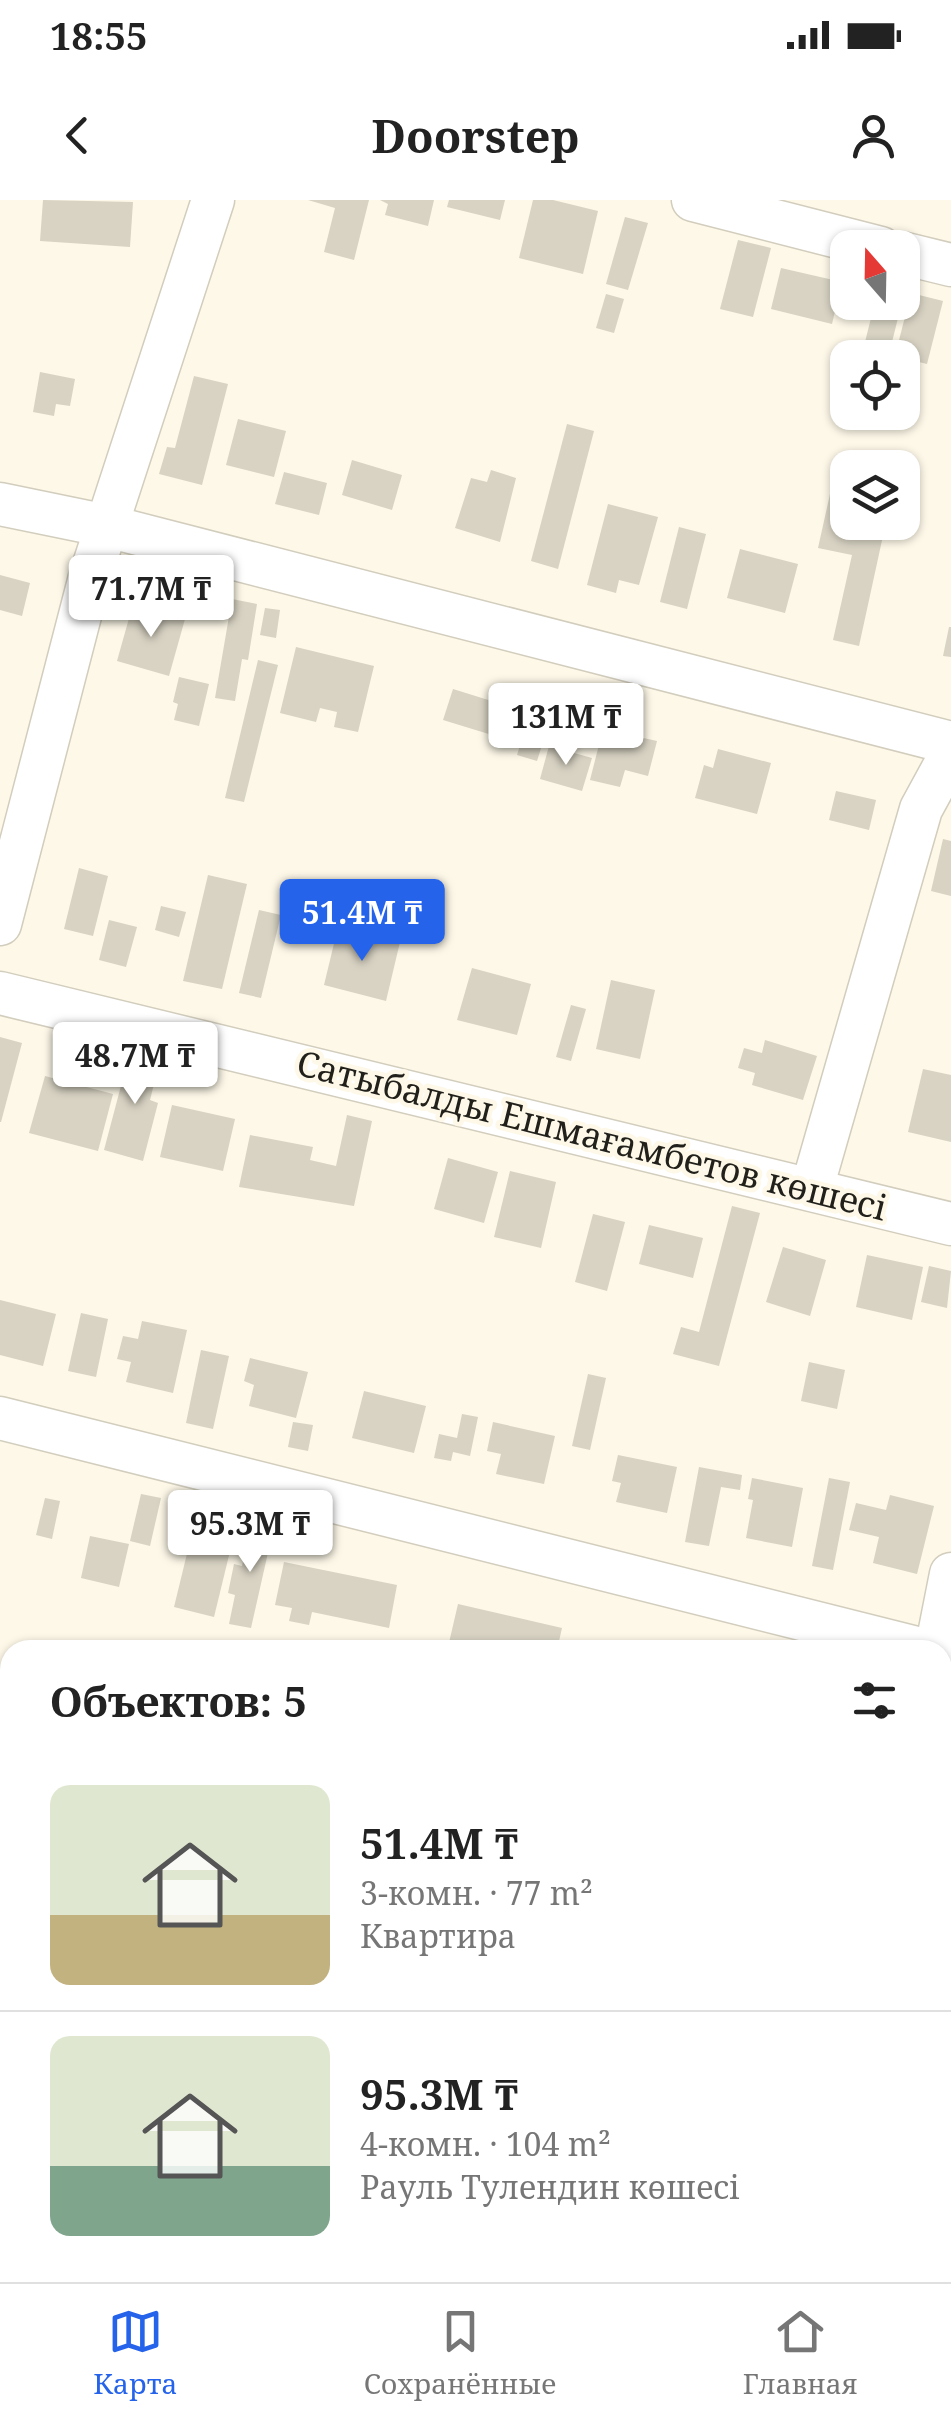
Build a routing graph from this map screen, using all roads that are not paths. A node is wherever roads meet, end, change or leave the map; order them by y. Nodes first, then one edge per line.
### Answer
1 (214, 200) edge
2 (692, 200) edge
3 (830, 235) edge
4 (920, 257) edge
5 (951, 265) edge
6 (0, 504) edge
7 (107, 526) junction
8 (951, 744) edge
9 (951, 754) edge
10 (0, 924) edge
11 (0, 993) edge
12 (812, 1188) junction
13 (951, 1224) edge
14 (0, 1418) edge
15 (951, 1574) edge
16 (885, 1640) edge
17 (938, 1640) edge

1 - 7 street
2 - 3 street
4 - 5 street
6 - 7 street
7 - 8 street
7 - 10 street
9 - 12 street
11 - 12 street, Сатыбалды Ешмағамбетов көшесі
12 - 13 street, Сатыбалды Ешмағамбетов көшесі
14 - 16 street
15 - 17 street

